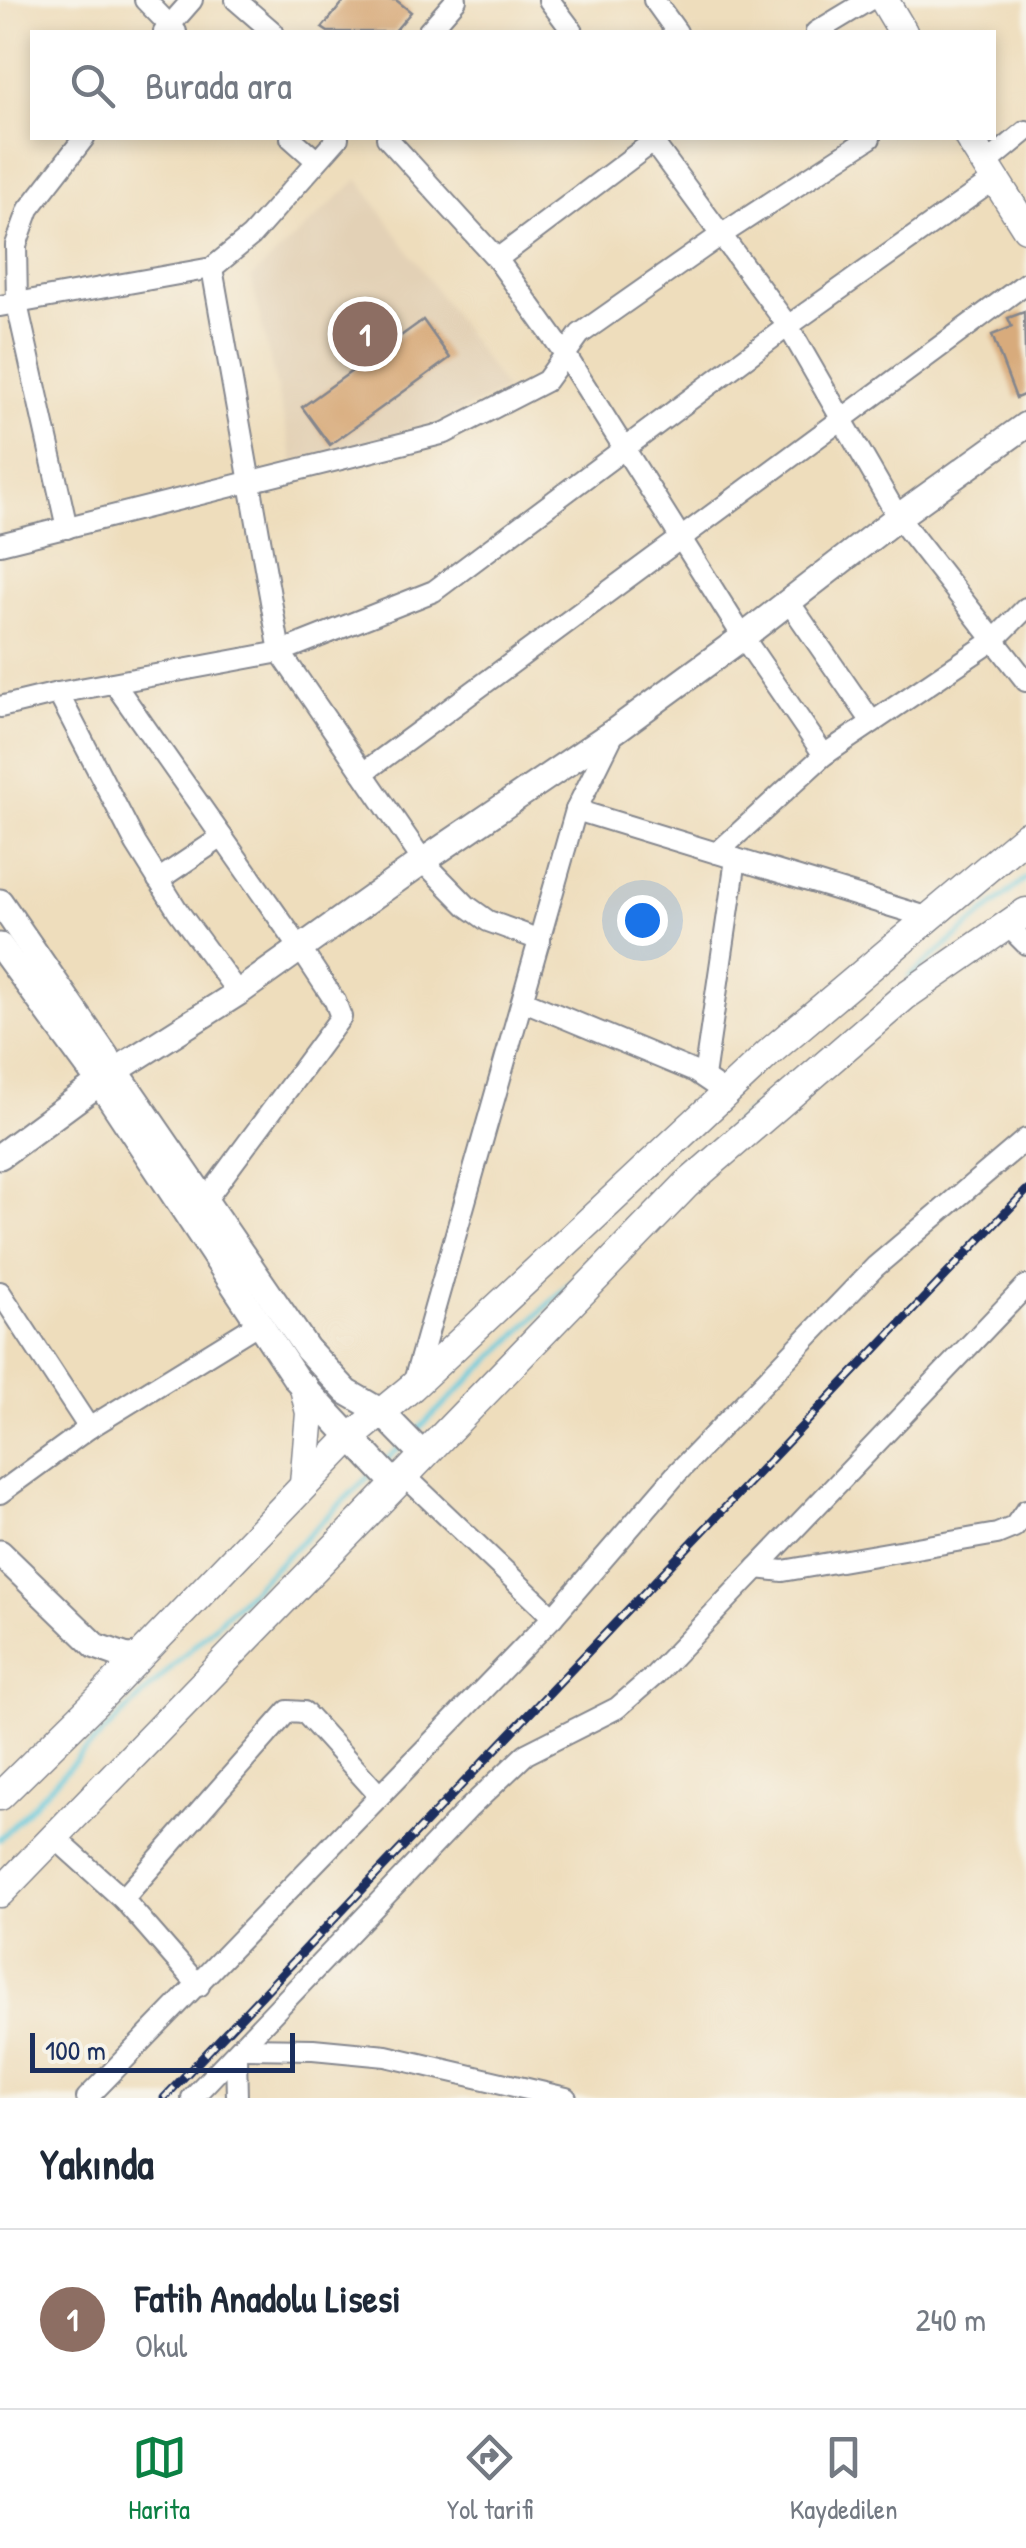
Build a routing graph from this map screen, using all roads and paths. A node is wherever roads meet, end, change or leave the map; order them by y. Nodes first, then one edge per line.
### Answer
1 (144, 0) edge
2 (192, 0) edge
3 (236, 0) edge
4 (456, 0) edge
5 (549, 0) edge
6 (654, 0) edge
7 (868, 0) edge
8 (884, 0) edge
9 (170, 30) edge
10 (271, 30) edge
11 (430, 30) edge
12 (572, 30) edge
13 (675, 30) edge
14 (819, 30) edge
15 (903, 30) edge
16 (1026, 131) edge
17 (82, 140) edge
18 (293, 140) edge
19 (336, 140) edge
20 (388, 140) edge
21 (653, 140) edge
22 (655, 140) edge
23 (867, 140) edge
24 (970, 140) edge
25 (317, 161) junction
26 (991, 171) junction
27 (1026, 228) edge
28 (721, 235) junction
29 (497, 259) junction
30 (212, 268) junction
31 (1026, 283) edge
32 (8, 305) edge
33 (788, 326) junction
34 (565, 354) junction
35 (842, 419) junction
36 (1025, 429) edge
37 (624, 448) junction
38 (248, 484) junction
39 (898, 516) junction
40 (66, 528) junction
41 (680, 538) junction
42 (0, 544) edge
43 (789, 602) junction
44 (1026, 608) edge
45 (743, 638) junction
46 (994, 640) junction
47 (280, 652) junction
48 (1026, 680) edge
49 (114, 682) junction
50 (58, 693) junction
51 (0, 707) edge
52 (872, 722) junction
53 (616, 730) junction
54 (824, 754) junction
55 (363, 773) junction
56 (576, 810) junction
57 (1026, 836) edge
58 (222, 837) junction
59 (726, 856) junction
60 (422, 860) junction
61 (158, 880) junction
62 (0, 902) edge
63 (930, 918) junction
64 (1020, 927) edge
65 (540, 940) junction
66 (0, 946) edge
67 (300, 948) junction
68 (238, 993) junction
69 (524, 1000) junction
70 (107, 1077) junction
71 (715, 1085) junction
72 (1026, 1139) edge
73 (0, 1156) edge
74 (204, 1202) junction
75 (1026, 1286) edge
76 (0, 1292) edge
77 (259, 1322) junction
78 (412, 1387) junction
79 (304, 1388) junction
80 (385, 1416) junction
81 (89, 1428) junction
82 (355, 1443) junction
83 (405, 1468) junction
84 (304, 1484) junction
85 (0, 1493) edge
86 (1026, 1510) edge
87 (0, 1553) edge
88 (757, 1568) junction
89 (552, 1618) junction
90 (96, 1646) junction
91 (140, 1656) junction
92 (104, 1694) junction
93 (379, 1795) junction
94 (0, 1796) edge
95 (53, 1836) junction
96 (0, 1893) edge
97 (123, 1899) junction
98 (199, 1986) junction
99 (239, 2052) junction
100 (87, 2098) edge
101 (192, 2098) edge
102 (237, 2098) edge
103 (566, 2098) edge

1 - 9 street
2 - 9 street
3 - 10 street
4 - 11 street
5 - 12 street
6 - 13 street
7 - 14 street
8 - 15 main road
16 - 26 street
17 - 32 street
18 - 25 street
19 - 25 street
20 - 29 street
21 - 29 street
22 - 28 street
23 - 28 street
24 - 26 main road
25 - 30 street
26 - 27 main road
26 - 33 street
28 - 33 street
28 - 34 street
29 - 34 street
30 - 32 street
30 - 38 street
31 - 35 street
32 - 40 street
33 - 35 street
33 - 37 street
34 - 37 street
34 - 38 street
35 - 39 street
35 - 41 street
36 - 39 street
37 - 41 street
37 - 47 street
38 - 40 street
38 - 47 street
39 - 43 street
39 - 46 street
40 - 42 street
41 - 45 street
41 - 55 street
43 - 45 street
43 - 52 street
44 - 46 street
45 - 53 street
45 - 54 street
46 - 48 street
46 - 52 street
47 - 49 street
47 - 55 street
49 - 50 street
49 - 58 street
50 - 51 street
50 - 61 street
52 - 54 street
53 - 56 street
53 - 60 street
54 - 59 street
55 - 60 street
56 - 59 street
56 - 65 street
57 - 63 main road
58 - 61 street
58 - 67 street
59 - 63 street
59 - 71 street
60 - 65 street
60 - 67 street
61 - 68 street
62 - 70 street
63 - 71 main road
64 - 83 main road
65 - 69 street
66 - 70 street
67 - 68 street
67 - 74 street
68 - 70 street
69 - 71 street
69 - 78 street
70 - 73 street
70 - 74 street
70 - 77 street
71 - 78 main road
72 - 89 street
74 - 80 street
75 - 88 street
76 - 81 street
77 - 79 street
77 - 81 street
78 - 80 main road
79 - 82 street
79 - 84 main road
80 - 82 main road
80 - 83 street
81 - 85 street
82 - 83 street
82 - 84 main road
83 - 89 street
83 - 95 main road
84 - 91 main road
86 - 88 street
87 - 90 street
88 - 99 street
89 - 93 street
90 - 91 street
90 - 92 street
91 - 92 main road
92 - 94 main road
93 - 97 street
93 - 98 street
95 - 96 main road
95 - 97 street
97 - 98 street
98 - 100 street
99 - 101 street
99 - 102 street
99 - 103 street

